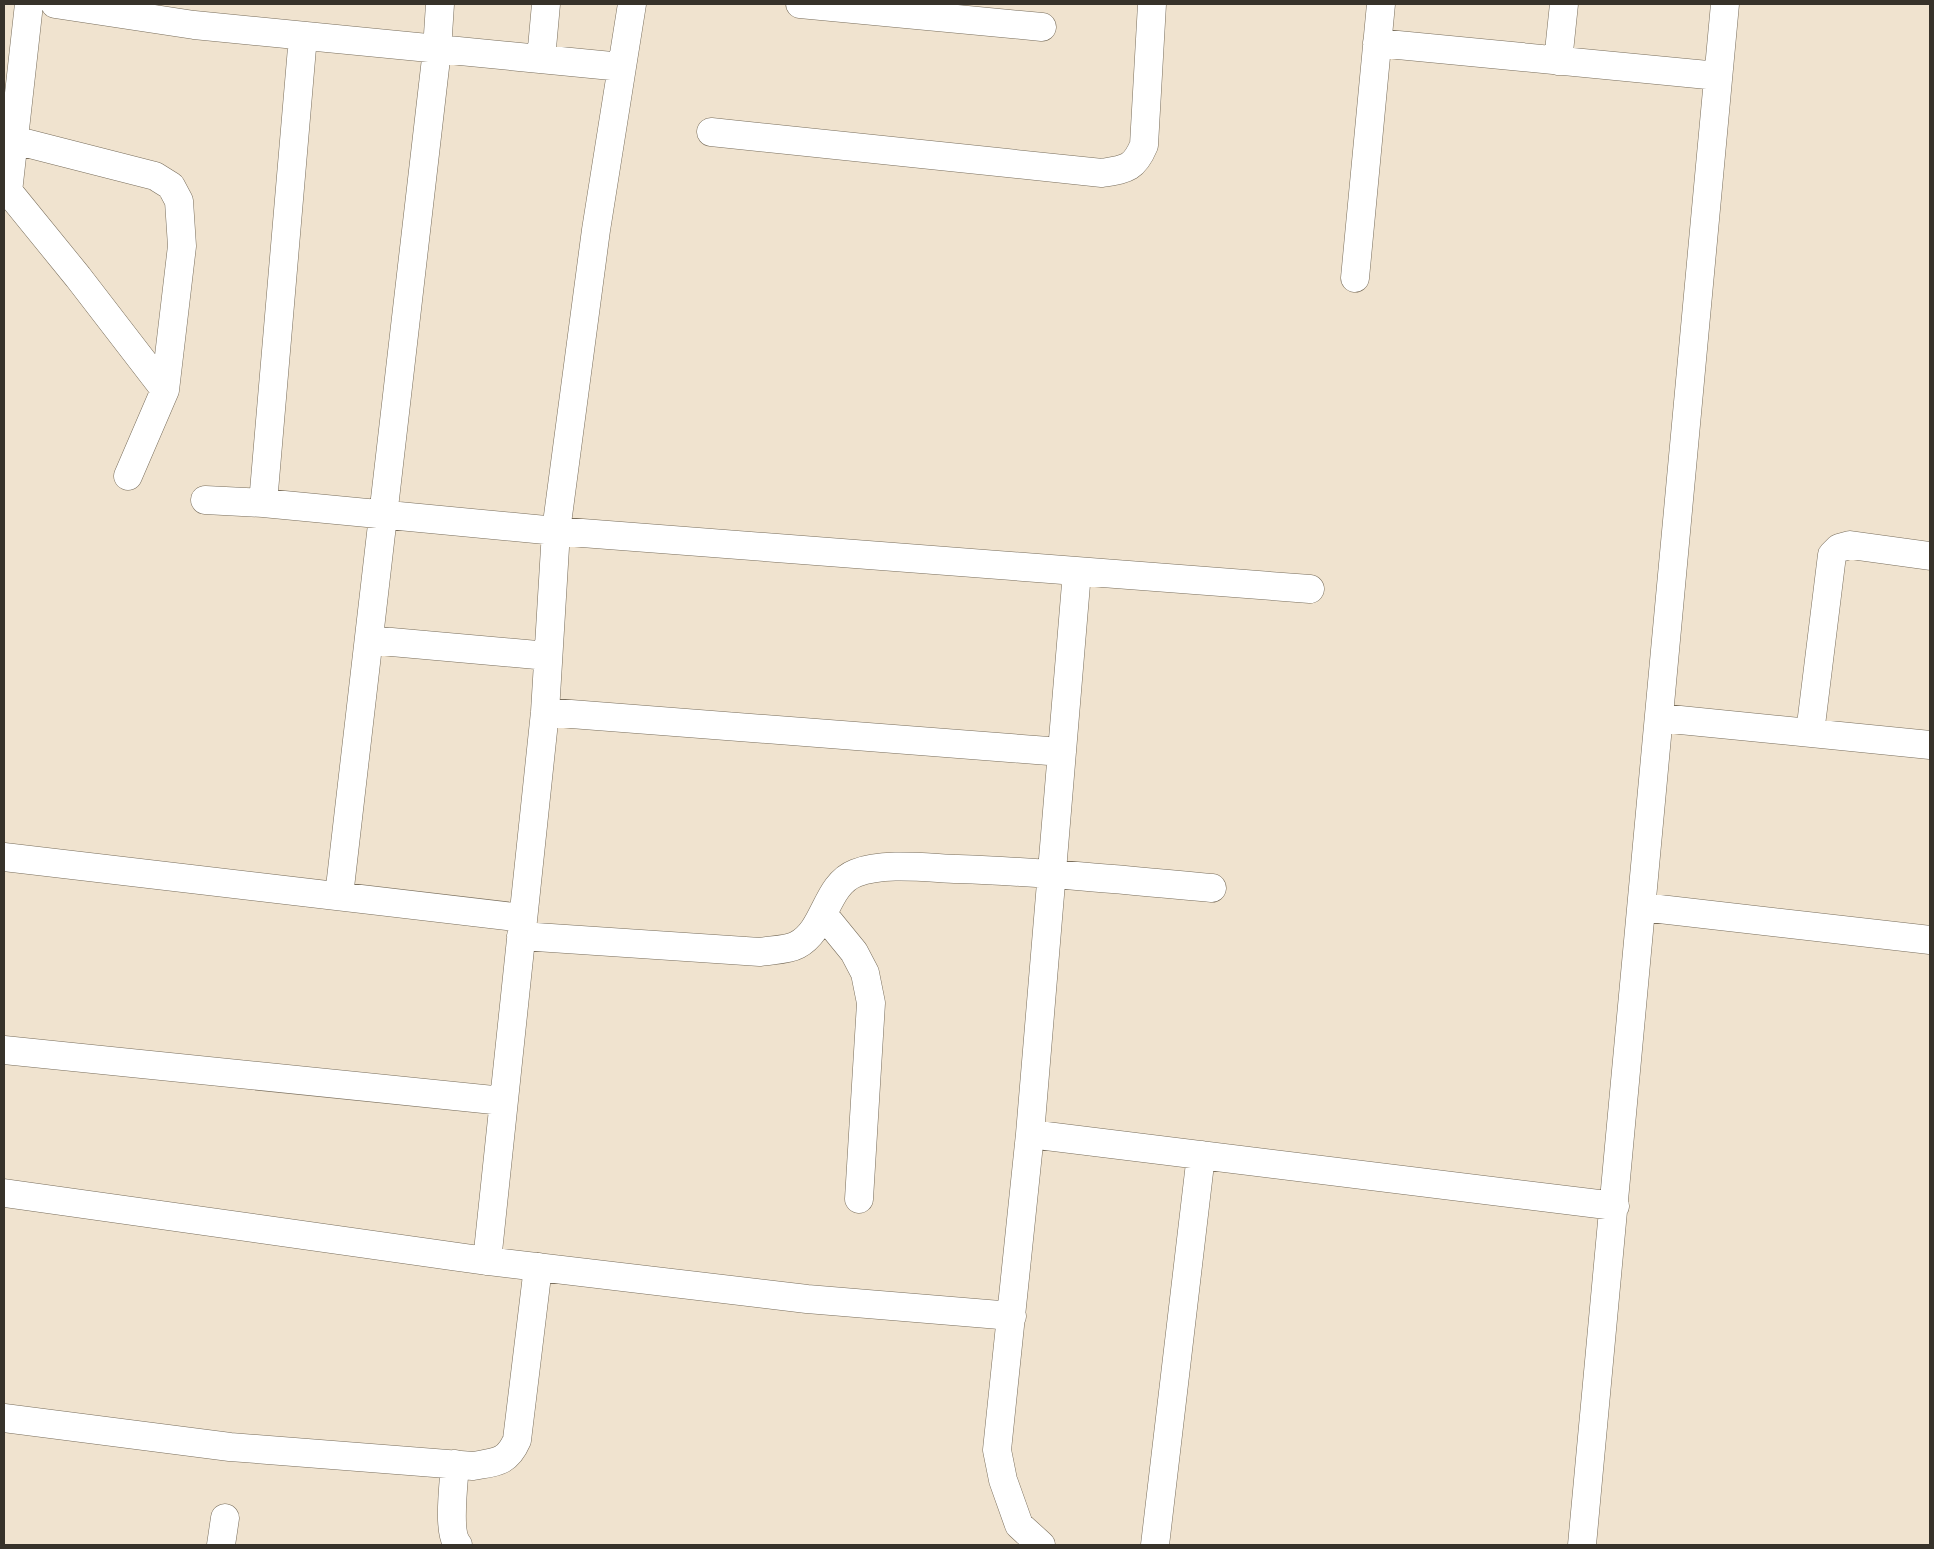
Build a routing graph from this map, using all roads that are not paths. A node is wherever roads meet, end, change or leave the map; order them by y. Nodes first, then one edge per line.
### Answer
1 (28, 4) edge
2 (55, 4) edge
3 (440, 4) edge
4 (546, 4) edge
5 (632, 4) edge
6 (800, 4) edge
7 (1152, 4) edge
8 (1381, 4) edge
9 (1564, 4) edge
10 (1725, 4) edge
11 (965, 12) edge
12 (195, 14) edge
13 (1042, 27) dead end
14 (303, 36) junction
15 (1377, 43) junction
16 (436, 50) junction
17 (541, 59) junction
18 (1558, 60) junction
19 (622, 67) junction
20 (1718, 76) junction
21 (711, 132) dead end
22 (14, 140) junction
23 (6, 189) edge
24 (1355, 278) dead end
25 (165, 390) junction
26 (128, 476) dead end
27 (205, 500) dead end
28 (263, 503) junction
29 (383, 515) junction
30 (556, 532) junction
31 (1930, 556) edge
32 (1077, 572) junction
33 (1310, 589) dead end
34 (369, 640) junction
35 (548, 656) junction
36 (545, 712) junction
37 (1660, 718) junction
38 (1810, 733) junction
39 (1930, 745) edge
40 (1062, 752) junction
41 (4, 857) edge
42 (1052, 872) junction
43 (1212, 888) dead end
44 (339, 896) junction
45 (1642, 906) junction
46 (823, 914) junction
47 (522, 927) junction
48 (1930, 940) edge
49 (4, 1050) edge
50 (503, 1101) junction
51 (1030, 1134) junction
52 (1201, 1155) junction
53 (4, 1193) edge
54 (859, 1200) dead end
55 (1615, 1206) junction
56 (487, 1261) junction
57 (538, 1267) junction
58 (1012, 1316) junction
59 (4, 1418) edge
60 (454, 1464) junction
61 (225, 1518) dead end
62 (222, 1545) edge
63 (458, 1545) edge
64 (1041, 1545) edge
65 (1155, 1545) edge
66 (1582, 1545) edge

1 - 22 street
2 - 12 street
3 - 16 street
4 - 17 street
5 - 19 street
6 - 11 street
7 - 21 street
8 - 15 street
9 - 18 street
10 - 20 street
11 - 13 street
12 - 14 street
14 - 16 street
14 - 28 street
15 - 18 street
15 - 24 street
16 - 17 street
16 - 29 street
17 - 19 street
18 - 20 street
19 - 30 street
20 - 37 street
22 - 23 street
22 - 25 street
23 - 25 street
25 - 26 street
27 - 28 street
28 - 29 street
29 - 30 street
29 - 34 street
30 - 32 street
30 - 35 street
31 - 38 street
32 - 33 street
32 - 40 street
34 - 35 street
34 - 44 street
35 - 36 street
36 - 40 street
36 - 47 street
37 - 38 street
37 - 45 street
38 - 39 street
40 - 42 street
41 - 44 street
42 - 43 street
42 - 46 street
42 - 51 street
44 - 47 street
45 - 48 street
45 - 55 street
46 - 47 street
46 - 54 street
47 - 50 street
49 - 50 street
50 - 56 street
51 - 52 street
51 - 58 street
52 - 55 street
52 - 65 street
53 - 56 street
55 - 66 street
56 - 57 street
57 - 58 street
57 - 60 street
58 - 64 street
59 - 60 street
60 - 63 street
61 - 62 street

